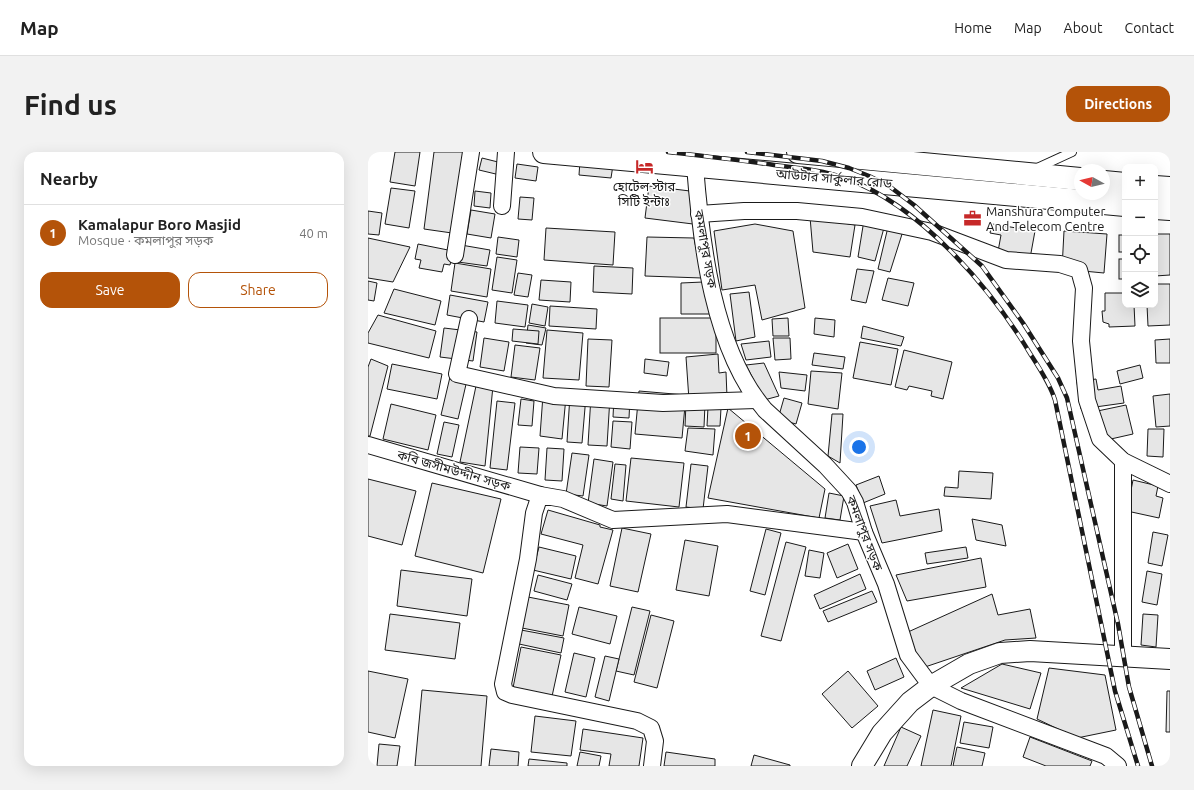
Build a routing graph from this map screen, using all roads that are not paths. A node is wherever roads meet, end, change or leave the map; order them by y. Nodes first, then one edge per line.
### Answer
1 (471, 152) edge
2 (506, 152) edge
3 (544, 152) edge
4 (798, 152) edge
5 (1072, 152) edge
6 (694, 166) junction
7 (1025, 174) junction
8 (1074, 178) edge
9 (1110, 183) edge
10 (1122, 184) edge
11 (1158, 187) edge
12 (1170, 188) edge
13 (1122, 205) edge
14 (502, 206) dead end
15 (1158, 208) edge
16 (1170, 209) edge
17 (699, 214) junction
18 (455, 255) dead end
19 (469, 319) dead end
20 (756, 400) junction
21 (368, 445) edge
22 (1123, 461) junction
23 (1170, 484) edge
24 (540, 495) junction
25 (864, 532) junction
26 (1123, 656) junction
27 (1170, 659) edge
28 (931, 686) junction
29 (652, 766) edge
30 (862, 766) edge
31 (1118, 766) edge

1 - 18 street
2 - 14 street
3 - 6 main road, আউটার সার্কুলার রোড
4 - 7 main road, আউটার সার্কুলার রোড
5 - 7 lane
6 - 13 main road, আউটার সার্কুলার রোড
6 - 17 street, কমলাপুর সড়ক
7 - 8 main road, আউটার সার্কুলার রোড
9 - 10 main road
11 - 12 main road
15 - 16 main road
17 - 20 street, কমলাপুর সড়ক
17 - 22 street
19 - 20 street
20 - 25 street, কমলাপুর সড়ক
21 - 24 street, কবি জসীমউদ্দীন সড়ক
22 - 23 street
22 - 26 street
24 - 25 street, কবি জসীমউদ্দীন সড়ক
24 - 29 street
25 - 28 street, কমলাপুর সড়ক
26 - 27 street
26 - 28 street
28 - 30 street
28 - 31 street, কমলাপুর সড়ক

